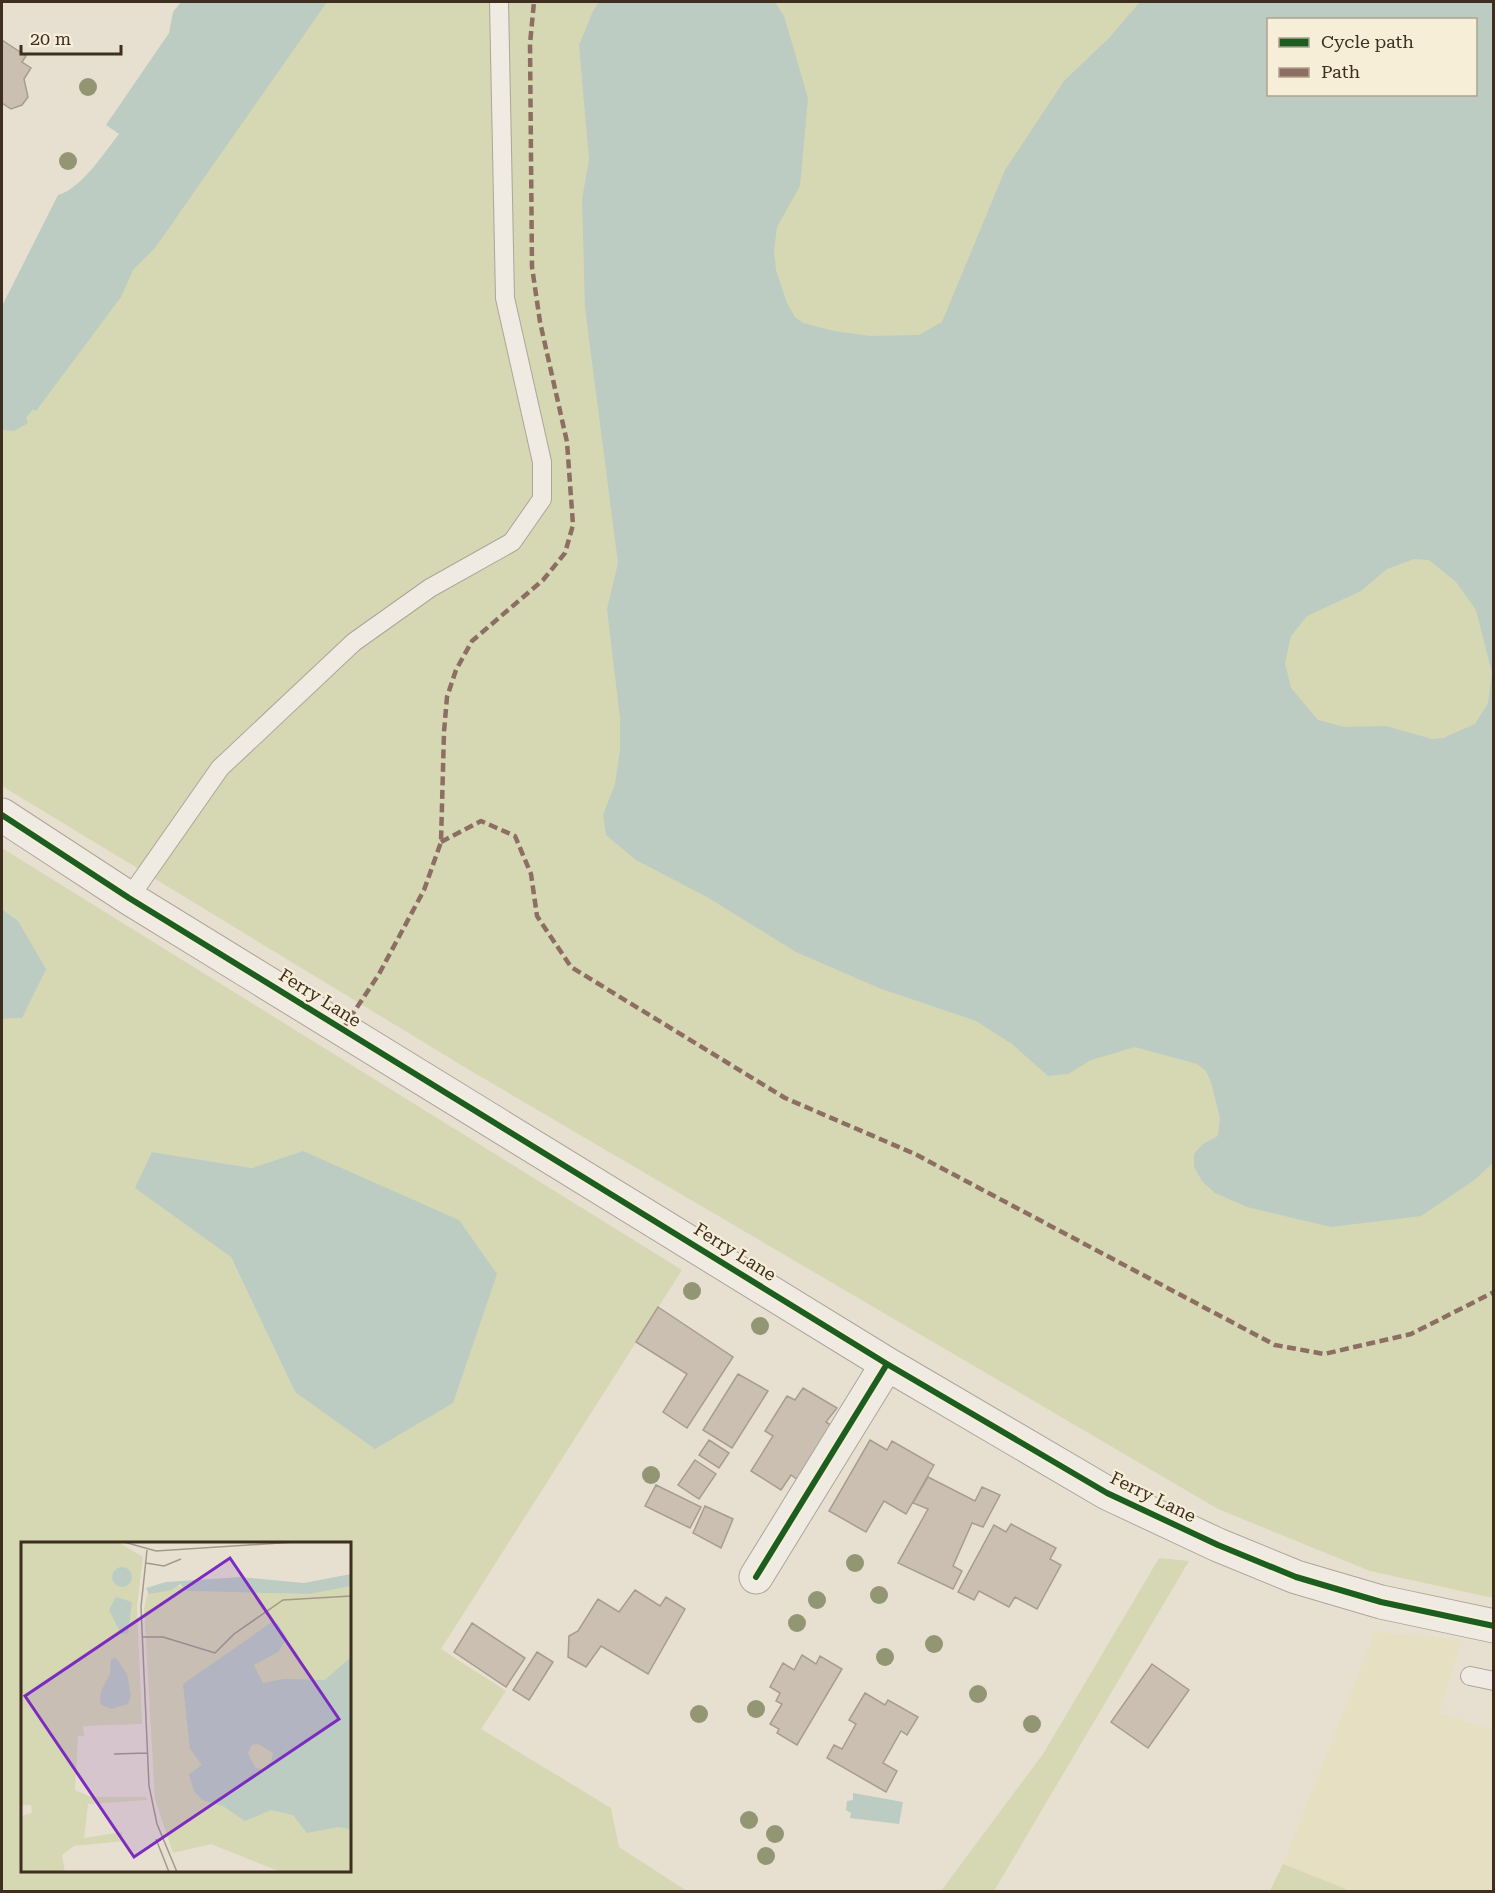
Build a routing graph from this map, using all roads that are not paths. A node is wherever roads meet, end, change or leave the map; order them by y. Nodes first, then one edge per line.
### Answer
1 (499, 2) edge
2 (2, 815) edge
3 (129, 898) junction
4 (887, 1364) junction
5 (756, 1577) dead end
6 (1494, 1626) edge
7 (1470, 1676) dead end
8 (1494, 1681) edge

1 - 3 lane
2 - 3 street, Ferry Lane
3 - 4 street, Ferry Lane
4 - 5 street
4 - 6 street, Ferry Lane
7 - 8 lane

